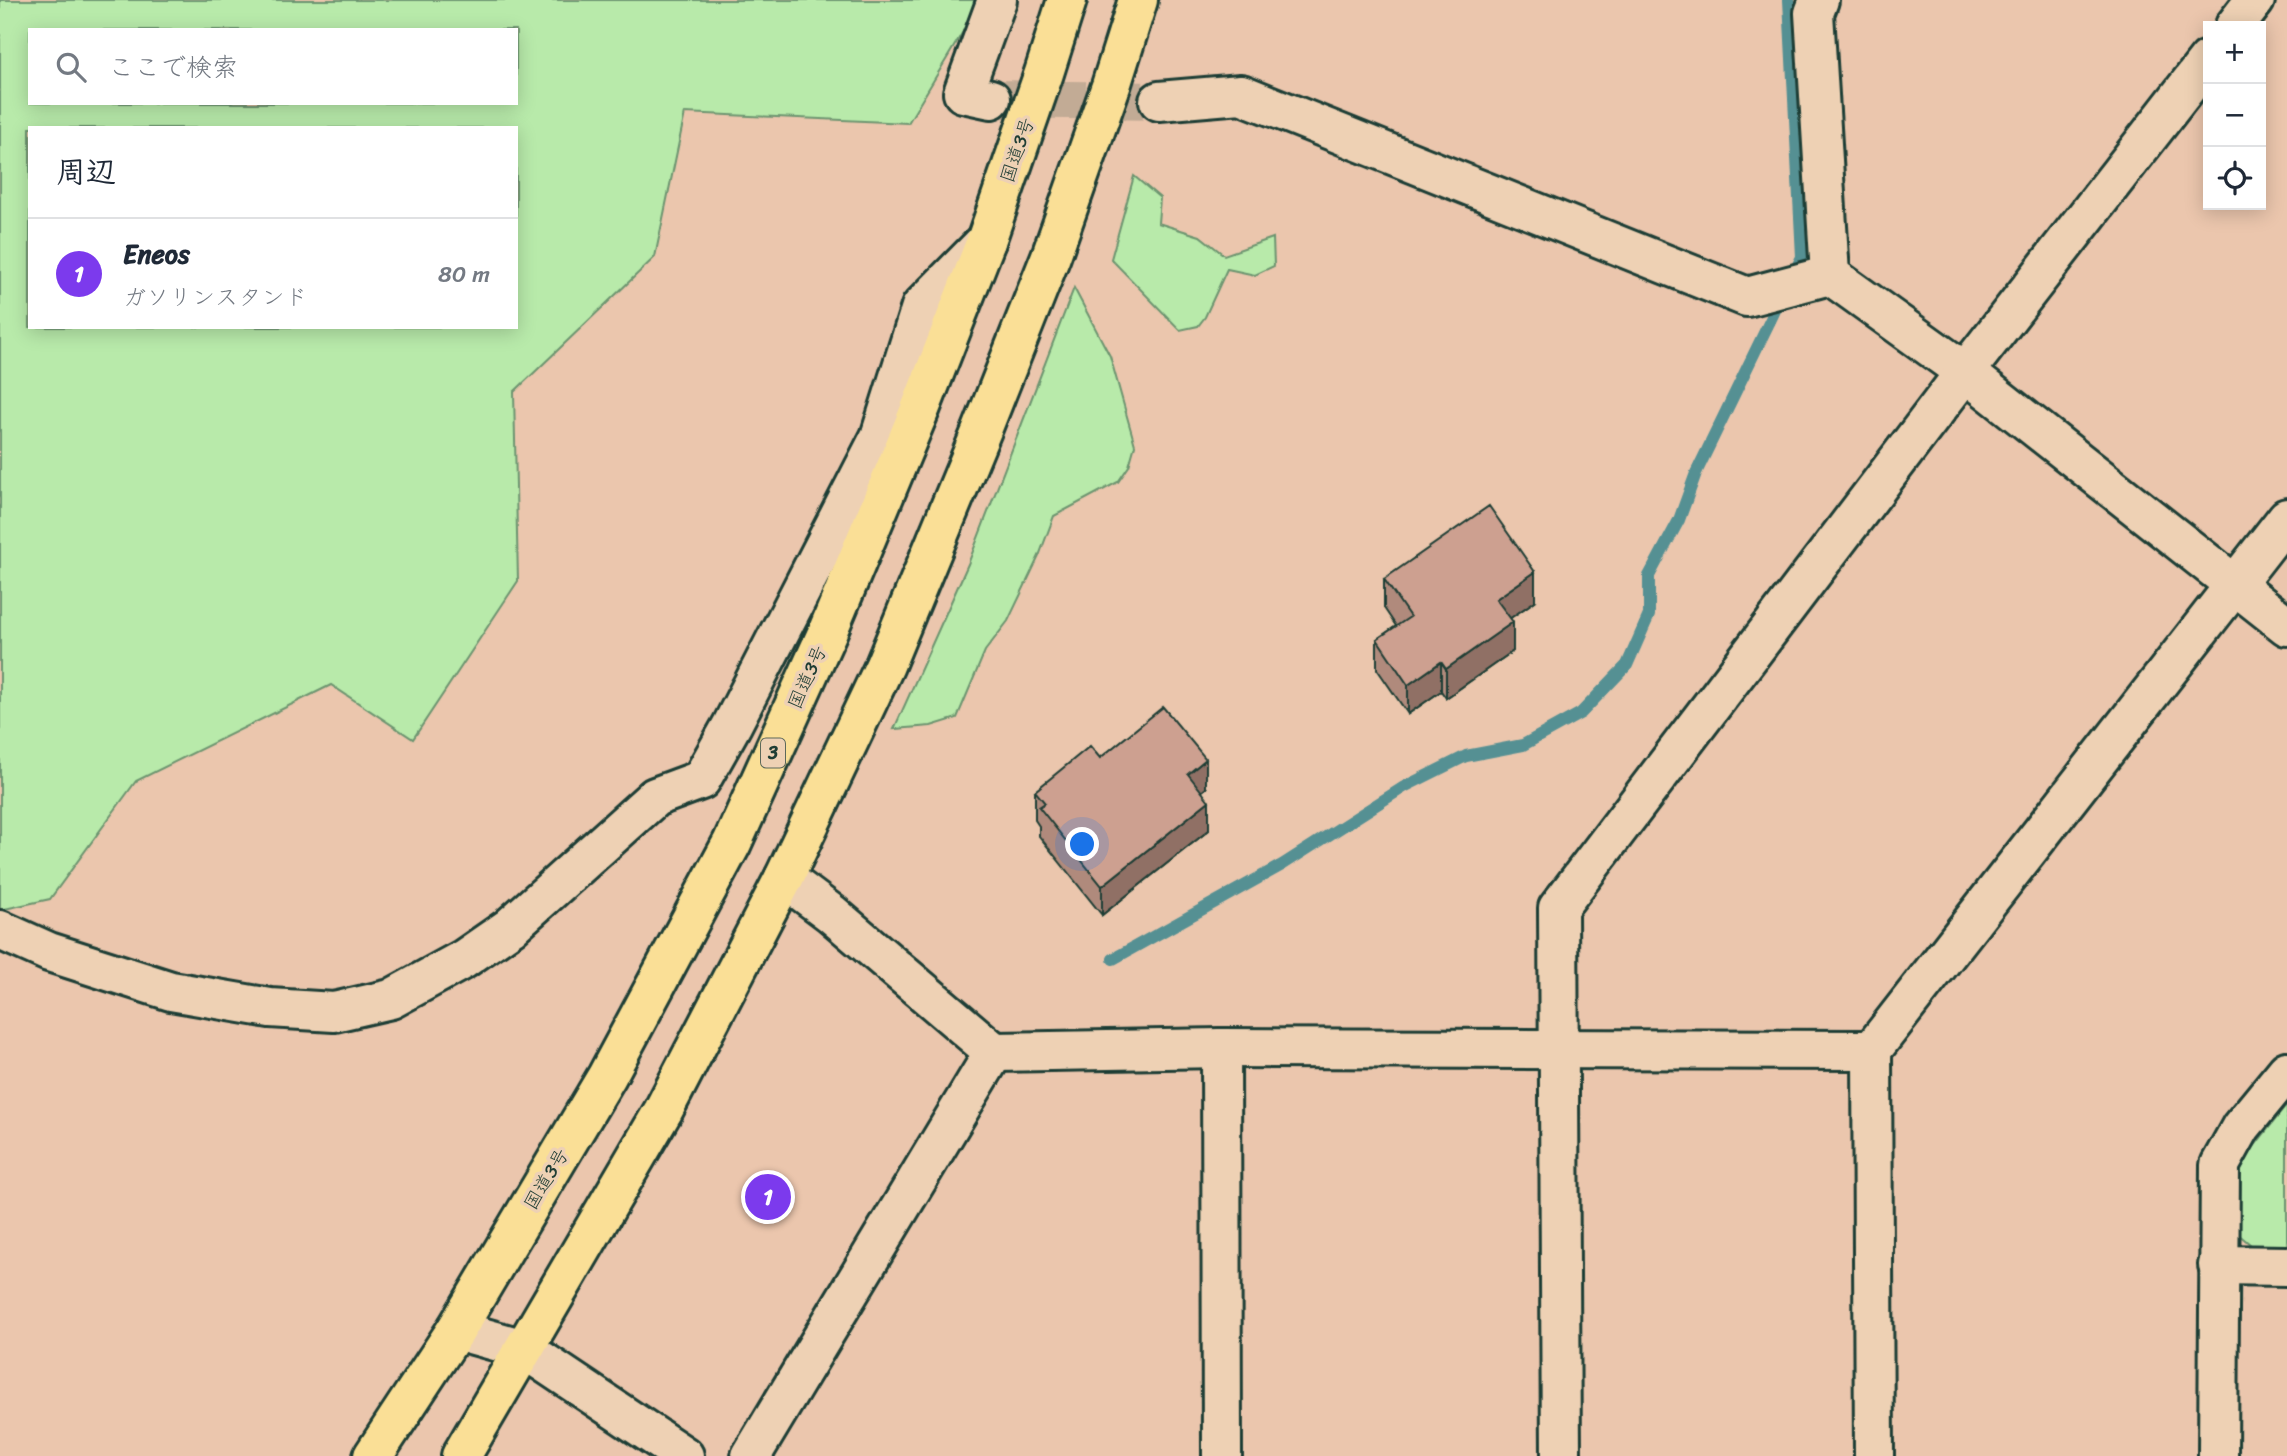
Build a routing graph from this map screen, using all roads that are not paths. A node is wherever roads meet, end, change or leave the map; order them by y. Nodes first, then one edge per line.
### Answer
1 (998, 0) edge
2 (1067, 0) edge
3 (1138, 0) edge
4 (1819, 0) edge
5 (2255, 0) edge
6 (2239, 21) edge
7 (2203, 66) edge
8 (992, 99) tunnel mouth
9 (1159, 101) tunnel mouth
10 (986, 241) junction
11 (1830, 275) junction
12 (1965, 372) junction
13 (2287, 518) edge
14 (2235, 586) junction
15 (2287, 626) edge
16 (783, 878) junction
17 (0, 930) edge
18 (1221, 1048) junction
19 (1559, 1048) junction
20 (1872, 1050) junction
21 (994, 1052) junction
22 (2287, 1071) edge
23 (2218, 1265) junction
24 (2287, 1266) edge
25 (456, 1330) junction
26 (524, 1349) junction
27 (373, 1456) edge
28 (461, 1456) edge
29 (684, 1456) edge
30 (751, 1456) edge
31 (1222, 1456) edge
32 (1561, 1456) edge
33 (1874, 1456) edge
34 (2218, 1456) edge

1 - 8 street
2 - 10 highway, 国道3号 / 3
3 - 16 highway
4 - 11 street
5 - 6 street
7 - 12 street
9 - 11 street
10 - 17 street
10 - 25 highway, 国道3号 / 3
11 - 12 street
12 - 14 street
12 - 19 street
13 - 14 street
14 - 15 street
14 - 20 street
16 - 21 street
16 - 26 highway
18 - 19 street
18 - 21 street
18 - 31 street
19 - 20 street
19 - 32 street
20 - 33 street
21 - 30 street
22 - 23 street
23 - 24 street
23 - 34 street
25 - 26 street
25 - 27 highway, 国道3号 / 3
26 - 28 highway
26 - 29 street

